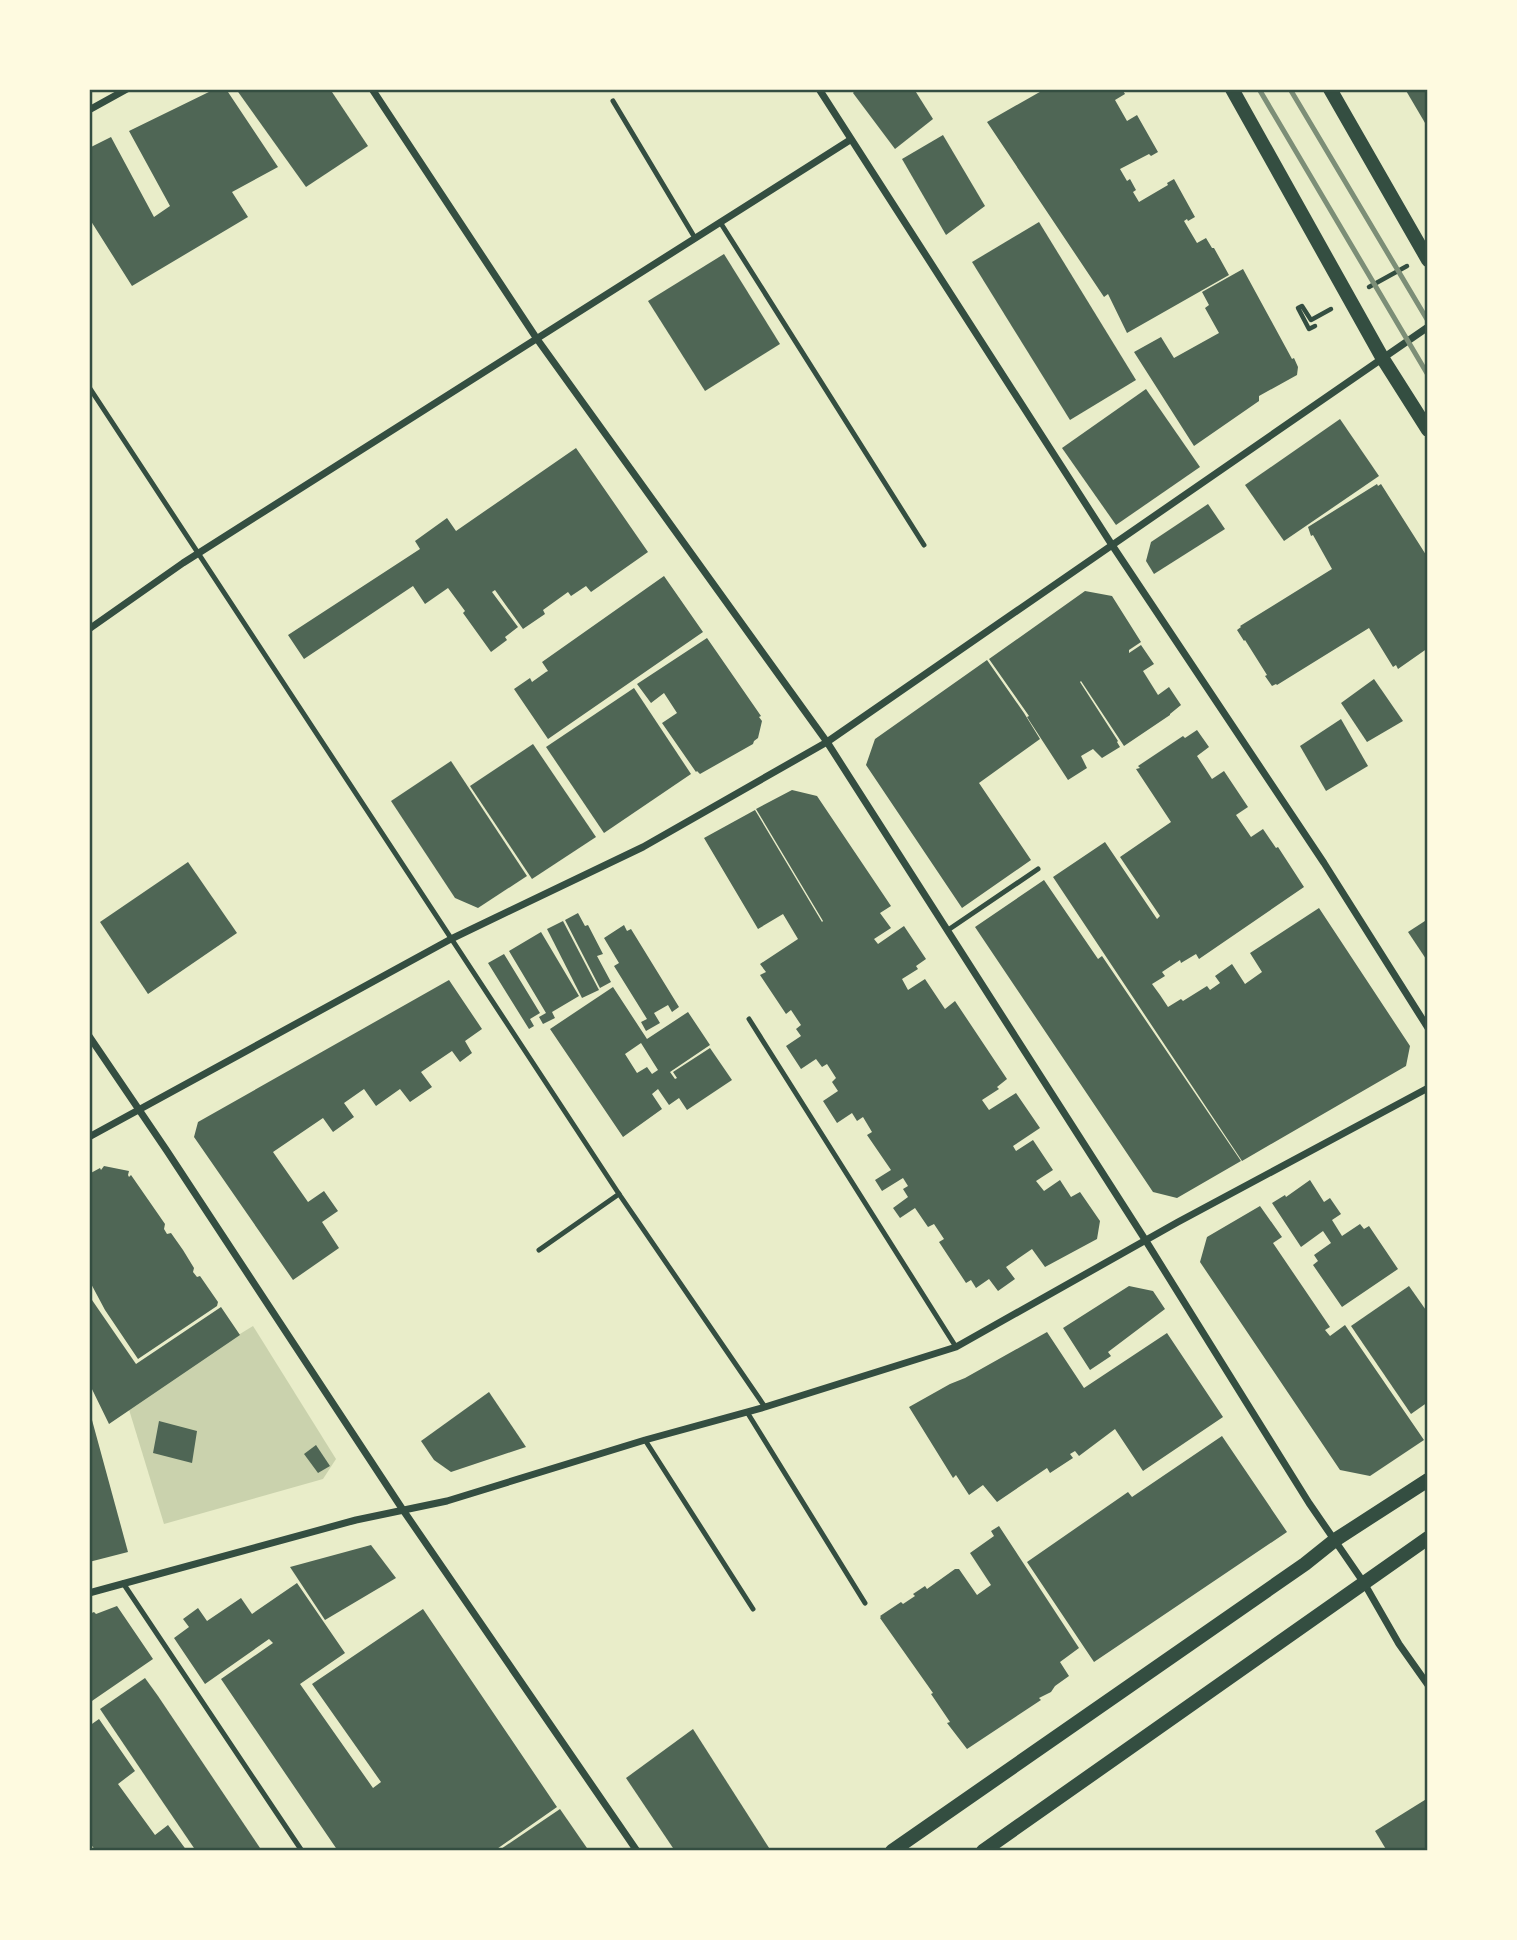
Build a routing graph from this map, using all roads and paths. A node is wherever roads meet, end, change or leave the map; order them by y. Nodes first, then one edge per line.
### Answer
1 (127, 89) edge
2 (372, 89) edge
3 (819, 89) edge
4 (1232, 89) edge
5 (1330, 89) edge
6 (614, 100) dead end
7 (89, 110) edge
8 (850, 140) junction
9 (720, 222) junction
10 (695, 238) junction
11 (1428, 260) edge
12 (1311, 320) dead end
13 (1315, 326) dead end
14 (1428, 327) edge
15 (537, 339) junction
16 (1383, 359) junction
17 (89, 387) edge
18 (1428, 430) edge
19 (924, 545) dead end
20 (1112, 545) junction
21 (199, 553) junction
22 (89, 629) edge
23 (827, 742) junction
24 (1038, 869) dead end
25 (948, 930) junction
26 (451, 939) junction
27 (749, 1019) dead end
28 (1428, 1028) edge
29 (89, 1036) edge
30 (1428, 1088) edge
31 (139, 1109) junction
32 (89, 1138) edge
33 (619, 1194) junction
34 (1146, 1241) junction
35 (539, 1250) dead end
36 (956, 1347) junction
37 (765, 1407) junction
38 (747, 1412) junction
39 (645, 1440) junction
40 (1428, 1480) edge
41 (403, 1510) junction
42 (1428, 1538) edge
43 (1335, 1539) junction
44 (124, 1583) junction
45 (1364, 1583) junction
46 (89, 1593) edge
47 (865, 1603) dead end
48 (753, 1609) dead end
49 (1428, 1685) edge
50 (302, 1851) edge
51 (637, 1851) edge
52 (892, 1851) edge
53 (983, 1851) edge

1 - 7 street
2 - 15 street
3 - 8 street
4 - 16 main road
5 - 11 main road
6 - 10 lane
8 - 9 street
8 - 20 street
9 - 10 street
9 - 19 lane
10 - 15 street
12 - 13 path
14 - 16 street
15 - 21 street
15 - 23 street
16 - 18 main road
16 - 20 street
17 - 21 lane
20 - 23 street
20 - 28 street
21 - 22 street
21 - 26 lane
23 - 25 street
23 - 26 street
24 - 25 lane
25 - 34 street
26 - 31 street
26 - 33 lane
27 - 36 lane
29 - 31 street
30 - 34 street
31 - 32 street
31 - 41 street
33 - 35 lane
33 - 37 lane
34 - 36 street
34 - 43 street
36 - 37 street
37 - 38 street
38 - 39 street
38 - 47 lane
39 - 41 street
39 - 48 lane
40 - 43 main road
41 - 44 street
41 - 51 street
42 - 45 main road
43 - 45 street
43 - 52 main road
44 - 46 street
44 - 50 lane
45 - 49 street
45 - 53 main road

